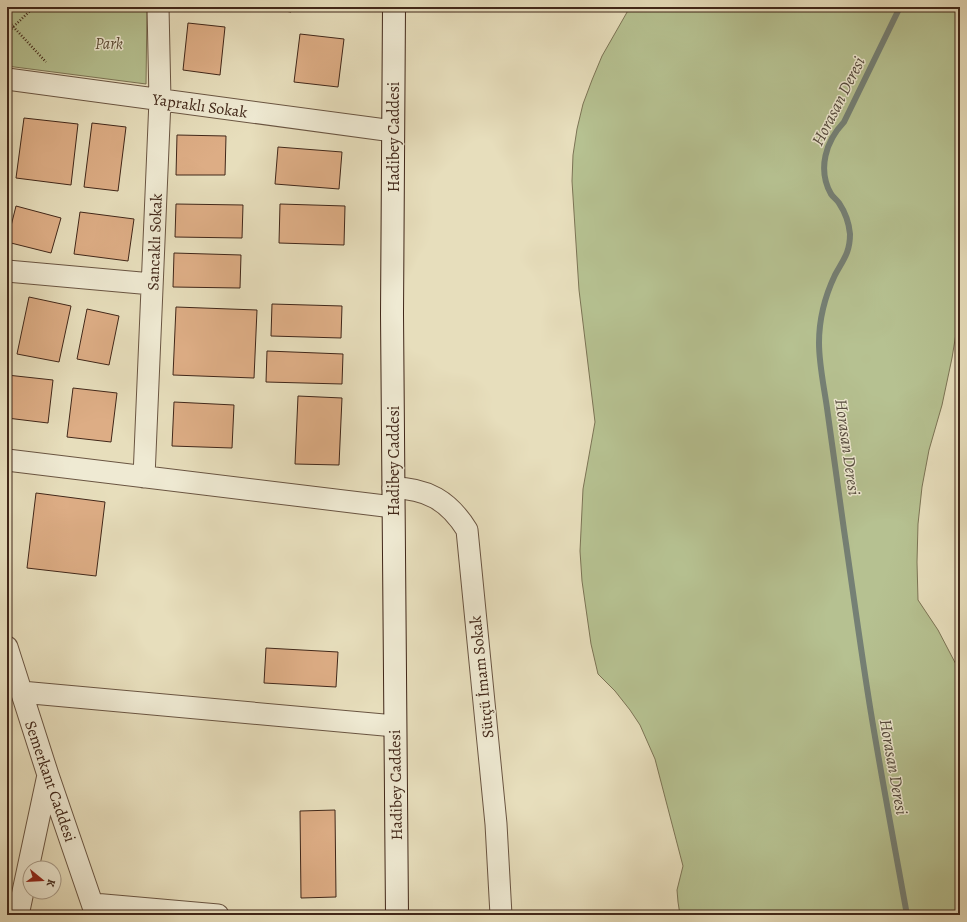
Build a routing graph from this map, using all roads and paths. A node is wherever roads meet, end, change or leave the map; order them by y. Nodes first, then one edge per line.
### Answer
1 (34, 7) edge
2 (158, 7) edge
3 (394, 7) edge
4 (7, 20) edge
5 (13, 27) junction
6 (7, 32) edge
7 (7, 80) edge
8 (70, 88) junction
9 (160, 100) junction
10 (393, 131) junction
11 (7, 271) edge
12 (152, 284) junction
13 (7, 460) edge
14 (144, 477) junction
15 (393, 498) junction
16 (7, 647) edge
17 (21, 692) junction
18 (395, 726) junction
19 (48, 775) junction
20 (95, 909) edge
21 (18, 915) edge
22 (218, 915) edge
23 (397, 915) edge
24 (500, 915) edge

1 - 5 path
2 - 9 street, Sancaklı Sokak
3 - 10 main road, Hadibey Caddesi
4 - 5 path
5 - 6 path
5 - 8 path
7 - 8 street, Yapraklı Sokak
8 - 9 street, Yapraklı Sokak
9 - 10 street, Yapraklı Sokak
9 - 12 street, Sancaklı Sokak
10 - 15 main road, Hadibey Caddesi
11 - 12 street
12 - 14 street, Sancaklı Sokak
13 - 14 street, Sütçü İmam Sokak
14 - 15 street, Sütçü İmam Sokak
15 - 18 main road, Hadibey Caddesi
15 - 24 street, Sütçü İmam Sokak
16 - 17 street, Semerkant Caddesi
17 - 18 street
17 - 19 street, Semerkant Caddesi
18 - 23 main road, Hadibey Caddesi
19 - 20 street, Semerkant Caddesi
19 - 21 street
20 - 22 street

